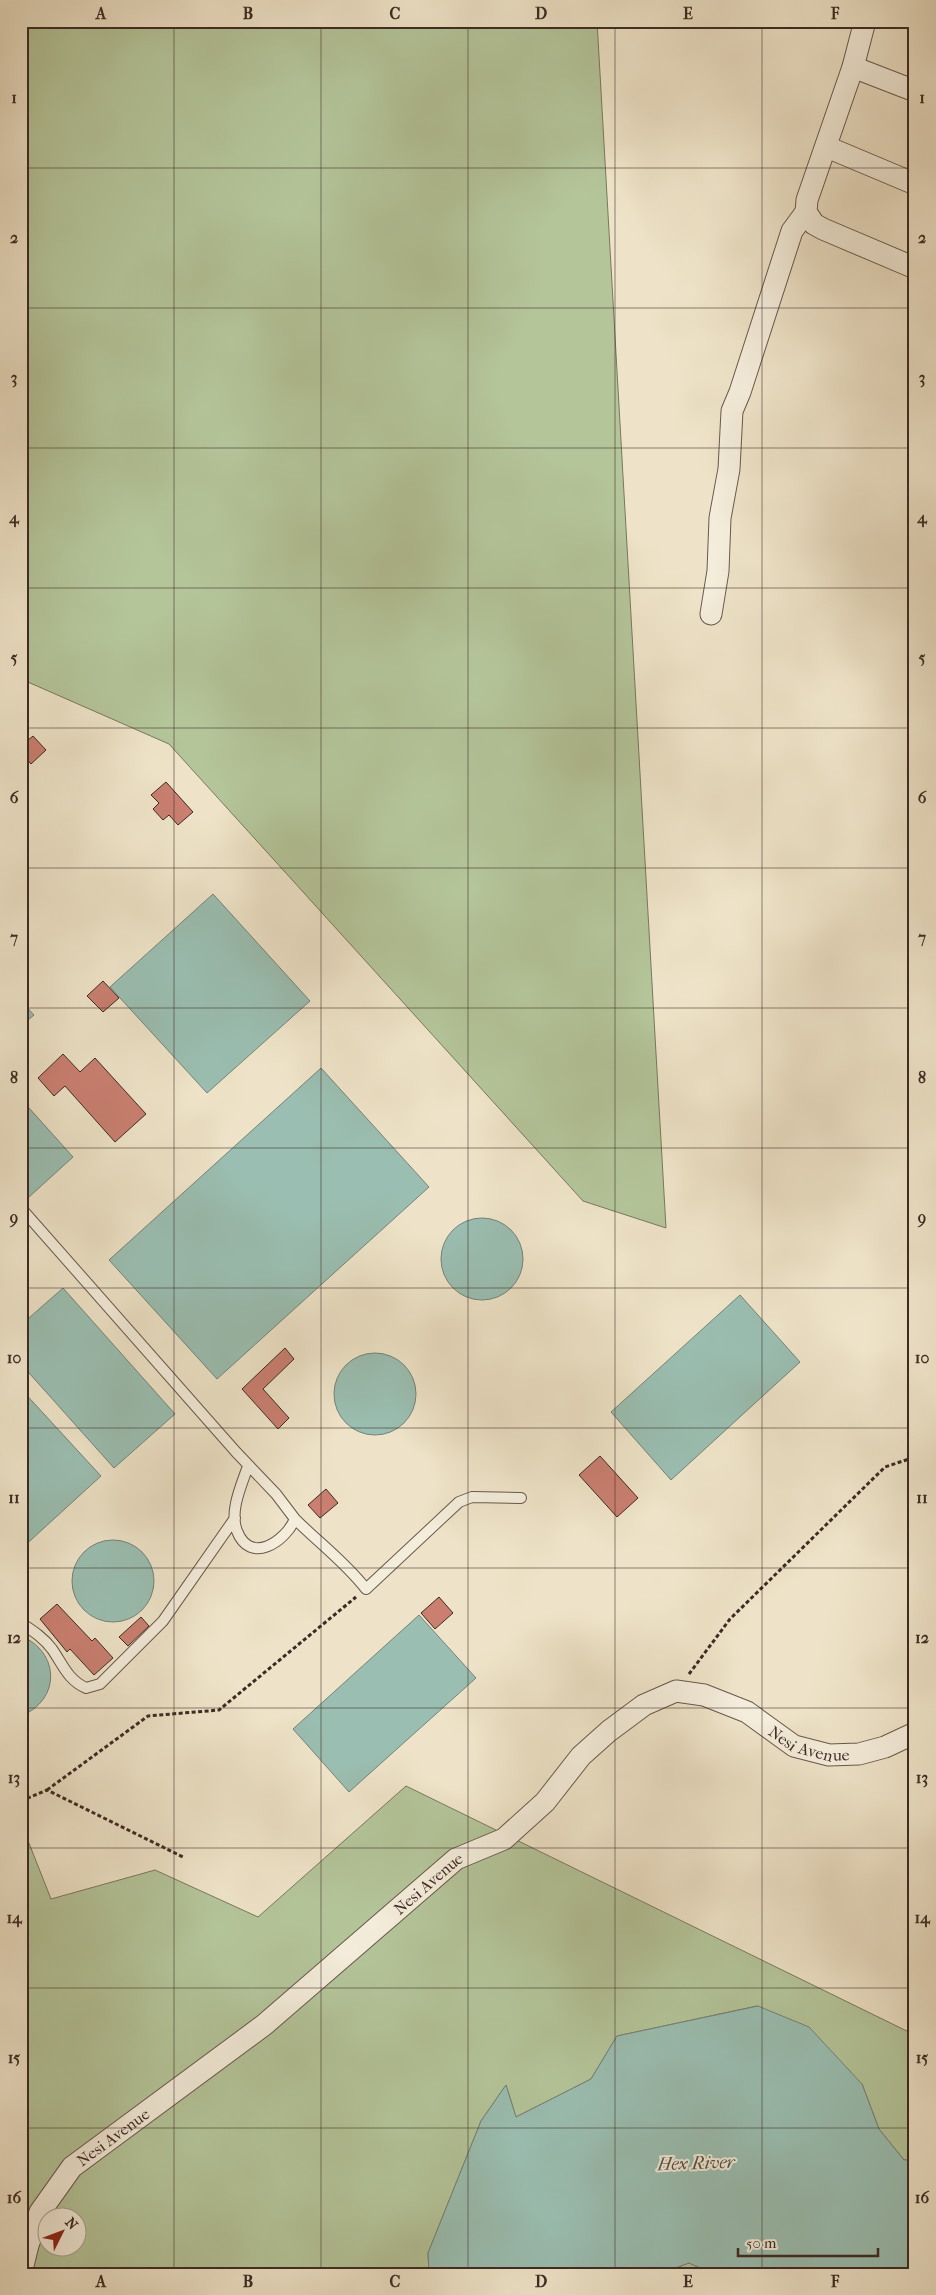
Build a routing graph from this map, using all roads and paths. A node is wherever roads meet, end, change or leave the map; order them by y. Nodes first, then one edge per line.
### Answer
1 (865, 21) edge
2 (853, 68) junction
3 (915, 90) edge
4 (827, 147) junction
5 (915, 184) edge
6 (806, 212) junction
7 (915, 268) edge
8 (711, 614) dead end
9 (21, 1208) edge
10 (915, 1457) edge
11 (248, 1466) junction
12 (521, 1498) dead end
13 (235, 1518) junction
14 (295, 1519) junction
15 (366, 1589) junction
16 (21, 1623) edge
17 (676, 1691) junction
18 (915, 1733) edge
19 (47, 1790) junction
20 (21, 1801) edge
21 (183, 1857) dead end
22 (21, 2274) edge

1 - 2 street
2 - 3 street
2 - 4 street
4 - 5 street
4 - 6 street
6 - 7 street
6 - 8 street
9 - 11 lane
10 - 17 path
11 - 13 lane
11 - 14 lane
12 - 15 lane
13 - 14 lane
13 - 16 lane
14 - 15 lane
15 - 19 path
17 - 18 street, Nesi Avenue
17 - 22 street, Nesi Avenue
19 - 20 path
19 - 21 path

